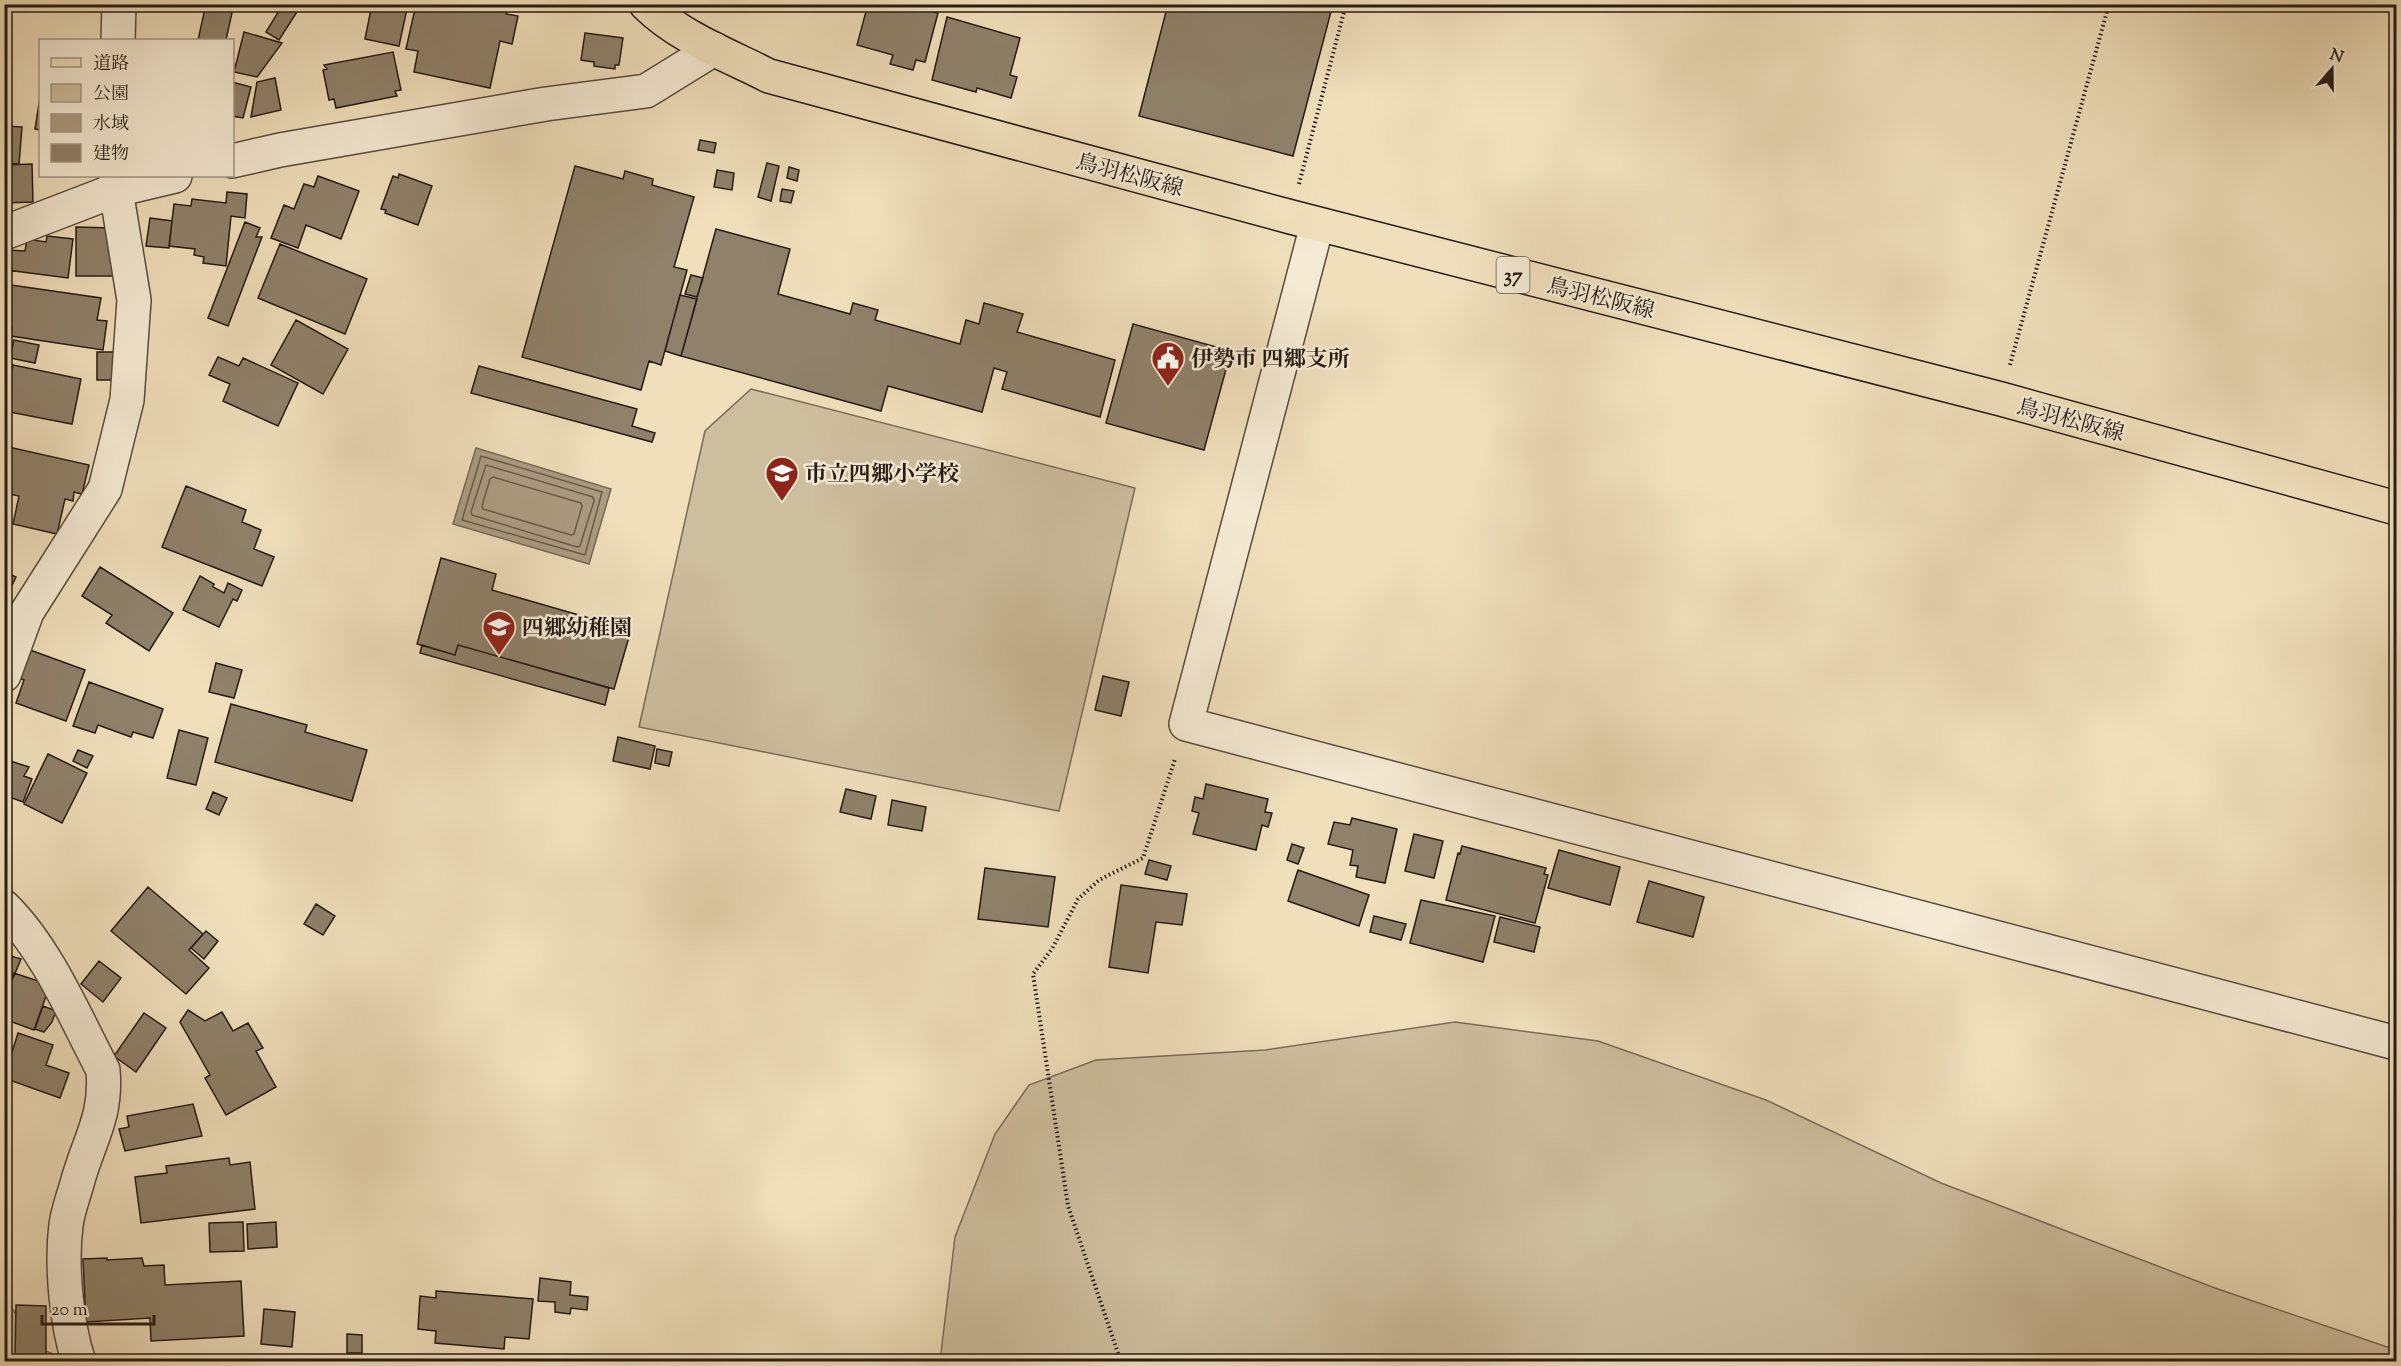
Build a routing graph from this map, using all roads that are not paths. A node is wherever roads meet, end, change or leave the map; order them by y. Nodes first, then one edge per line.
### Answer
1 (118, 4) edge
2 (646, 4) edge
3 (118, 39) edge
4 (714, 49) junction
5 (234, 161) edge
6 (167, 177) edge
7 (116, 183) edge
8 (1304, 221) junction
9 (4, 232) edge
10 (2397, 508) edge
11 (4, 675) edge
12 (4, 907) edge
13 (2397, 1043) edge
14 (79, 1362) edge

1 - 3 street
2 - 4 main road, 鳥羽松阪線 / 37
4 - 5 street
4 - 8 main road, 鳥羽松阪線 / 37
6 - 7 street
7 - 9 street
7 - 11 street
8 - 10 main road, 鳥羽松阪線 / 37
8 - 13 street
12 - 14 street

